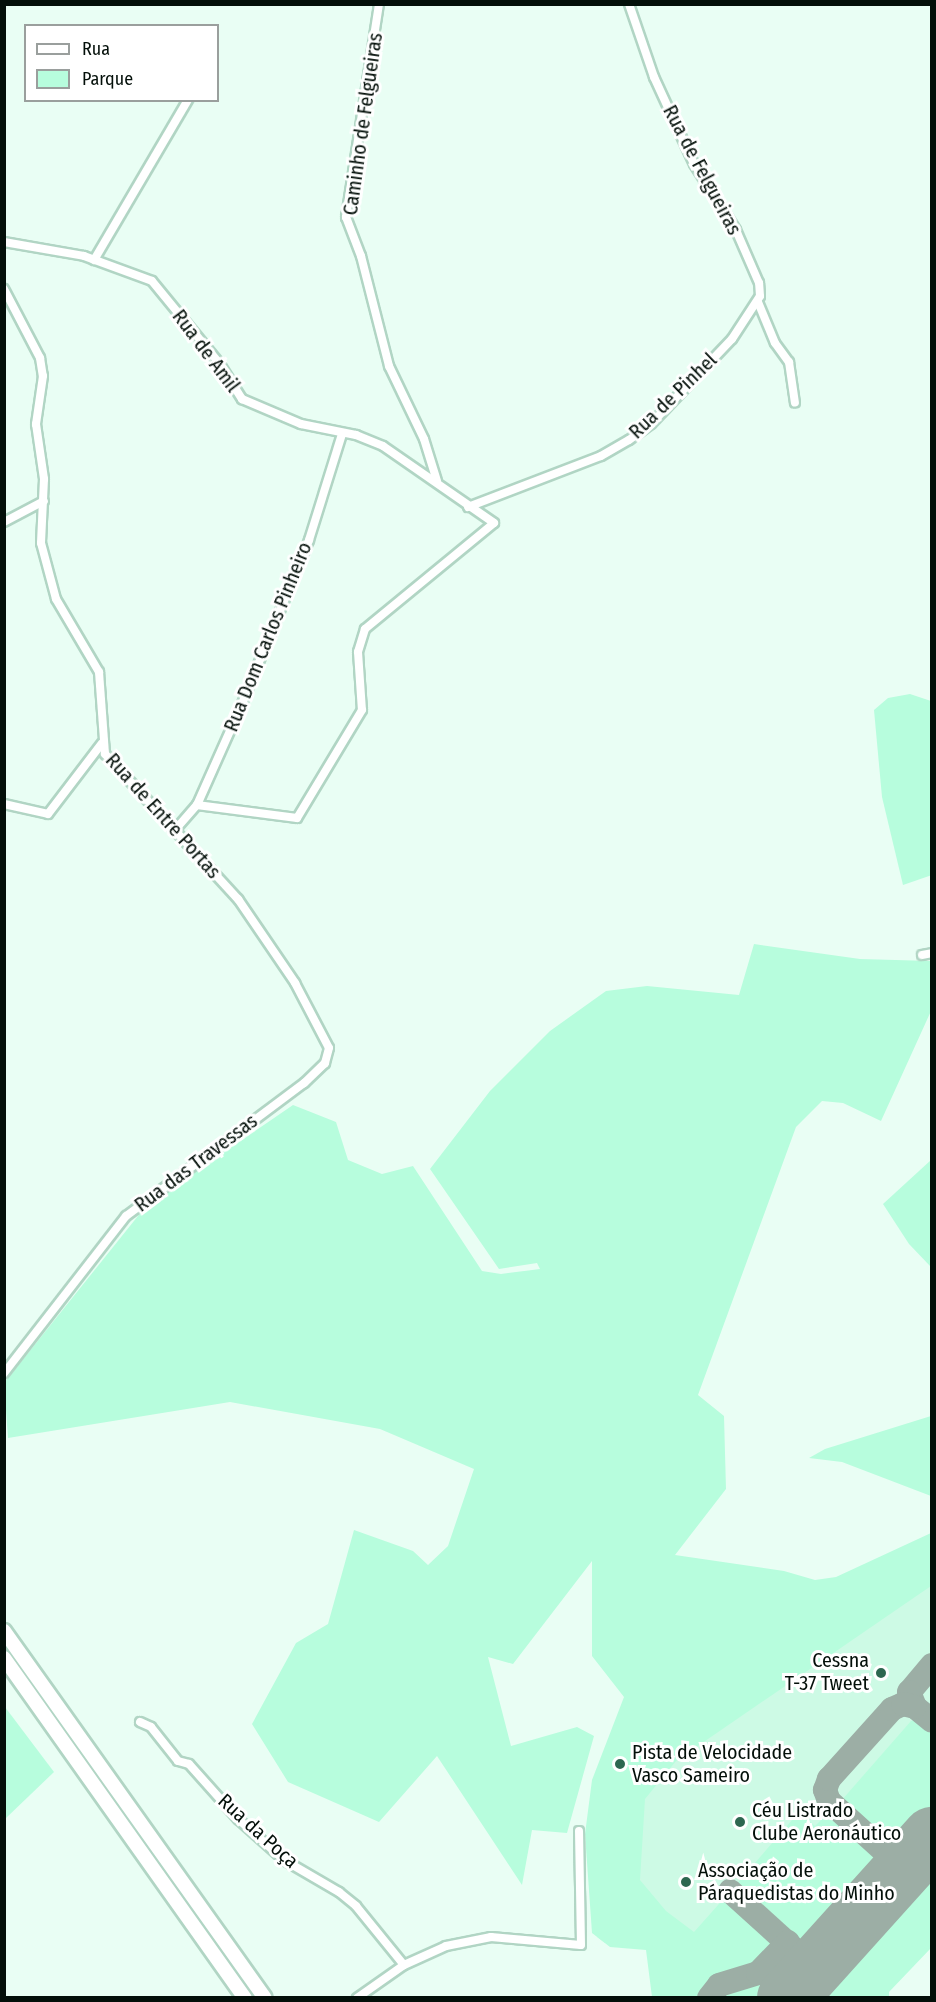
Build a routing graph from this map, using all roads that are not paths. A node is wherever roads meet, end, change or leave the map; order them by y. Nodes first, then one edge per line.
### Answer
1 (379, 4) edge
2 (629, 4) edge
3 (187, 102) edge
4 (4, 242) edge
5 (94, 260) junction
6 (4, 289) edge
7 (758, 302) junction
8 (795, 403) dead end
9 (342, 434) junction
10 (437, 481) junction
11 (44, 501) junction
12 (468, 507) junction
13 (4, 522) edge
14 (102, 743) junction
15 (4, 804) edge
16 (197, 805) junction
17 (175, 830) junction
18 (932, 953) edge
19 (922, 955) dead end
20 (329, 1048) joint
21 (4, 1373) edge
22 (4, 1631) edge
23 (4, 1658) edge
24 (140, 1722) dead end
25 (579, 1831) dead end
26 (404, 1965) junction
27 (245, 1998) edge
28 (265, 1998) edge
29 (357, 1998) edge

1 - 10 street, Caminho de Felgueiras
2 - 7 street, Rua de Felgueiras
3 - 5 street
4 - 5 street, Rua de Amil
5 - 9 street, Rua de Amil
6 - 11 street, Rua de Entre Portas
7 - 8 street, Rua de Felgueiras
7 - 12 street, Rua de Pinhel
9 - 10 street, Rua de Amil
9 - 16 street, Rua Dom Carlos Pinheiro
10 - 12 street, Rua de Amil
11 - 13 street
11 - 14 street, Rua de Entre Portas
12 - 16 street, Rua de Amil
14 - 15 street
14 - 17 street, Rua de Entre Portas
16 - 17 street, Rua Dom Carlos Pinheiro
17 - 20 street, Rua de Entre Portas
18 - 19 street
20 - 21 street, Rua das Travessas
22 - 28 highway
23 - 27 highway
24 - 26 street, Rua da Poça
25 - 26 street
26 - 29 street

